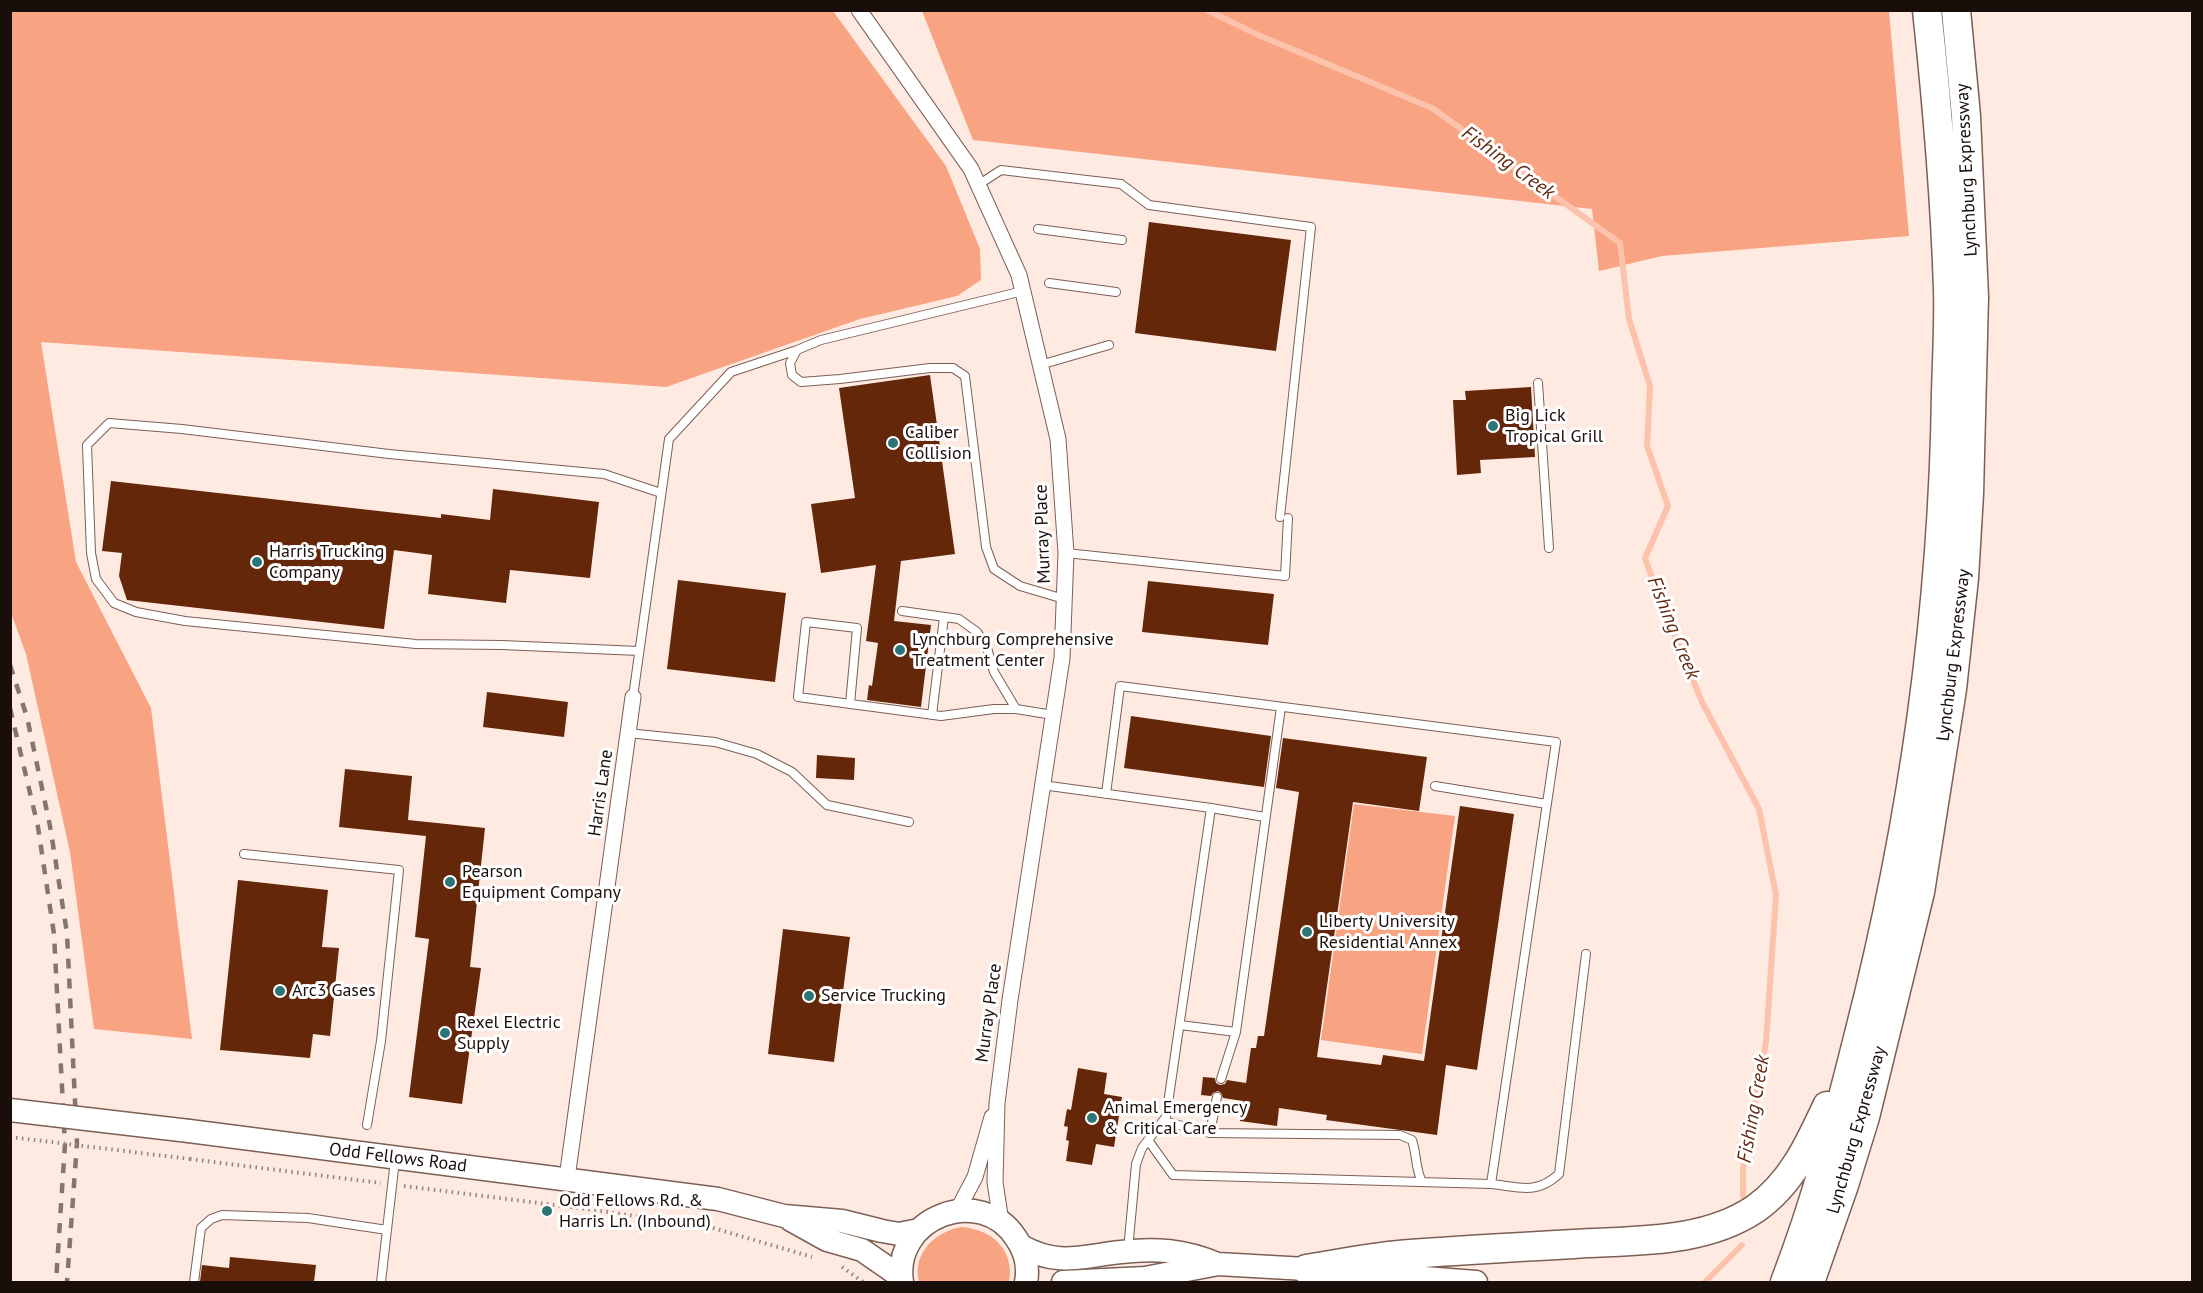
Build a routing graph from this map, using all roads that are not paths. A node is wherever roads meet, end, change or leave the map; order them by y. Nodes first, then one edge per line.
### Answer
1 (859, 10) edge
2 (1928, 10) edge
3 (1956, 10) edge
4 (978, 185) junction
5 (1038, 229) dead end
6 (1122, 240) dead end
7 (1049, 283) dead end
8 (1023, 291) junction
9 (1116, 292) dead end
10 (1109, 345) dead end
11 (797, 350) junction
12 (1040, 365) junction
13 (1538, 382) dead end
14 (661, 493) junction
15 (1550, 548) dead end
16 (1066, 554) junction
17 (1064, 599) junction
18 (902, 611) dead end
19 (944, 617) junction
20 (639, 651) junction
21 (633, 697) joint
22 (850, 704) junction
23 (1281, 707) junction
24 (1016, 709) junction
25 (932, 715) junction
26 (1053, 715) junction
27 (628, 733) junction
28 (1042, 785) junction
29 (1435, 786) dead end
30 (1106, 794) junction
31 (1547, 804) junction
32 (1211, 808) junction
33 (1265, 817) junction
34 (909, 822) dead end
35 (244, 854) dead end
36 (1586, 954) dead end
37 (1180, 1025) junction
38 (1236, 1032) junction
39 (1856, 1048) junction
40 (1221, 1079) dead end
41 (1217, 1097) dead end
42 (997, 1103) junction
43 (10, 1110) edge
44 (1163, 1121) junction
45 (367, 1125) dead end
46 (1210, 1133) junction
47 (1148, 1140) junction
48 (395, 1158) junction
49 (567, 1178) junction
50 (1422, 1182) junction
51 (1491, 1184) junction
52 (957, 1211) junction
53 (784, 1216) junction
54 (1001, 1222) junction
55 (387, 1230) junction
56 (919, 1230) junction
57 (1021, 1246) junction
58 (1127, 1252) junction
59 (1218, 1264) junction
60 (1306, 1269) junction
61 (902, 1280) edge
62 (194, 1282) edge
63 (381, 1282) edge
64 (1026, 1282) edge
65 (1063, 1282) edge
66 (1340, 1282) edge
67 (1476, 1282) edge
68 (1785, 1282) edge
69 (1810, 1282) edge

1 - 4 street, Murray Place
2 - 39 highway, Lynchburg Expressway
3 - 69 highway, Lynchburg Expressway
4 - 8 street, Murray Place
4 - 16 lane
5 - 6 lane
7 - 9 lane
8 - 11 lane
8 - 12 street, Murray Place
10 - 12 lane
11 - 14 lane
11 - 17 lane
12 - 16 street, Murray Place
13 - 15 lane
14 - 20 lane
14 - 20 lane
16 - 17 street, Murray Place
17 - 26 street, Murray Place
18 - 19 lane
19 - 24 lane
19 - 25 lane
20 - 21 lane
21 - 27 street, Harris Lane
22 - 22 lane
22 - 25 lane
23 - 30 lane
23 - 31 lane
23 - 33 lane
24 - 25 lane
24 - 26 lane
26 - 28 street, Murray Place
27 - 34 lane
27 - 49 street, Harris Lane
28 - 30 lane
28 - 42 street, Murray Place
29 - 31 lane
30 - 32 lane
31 - 51 lane
32 - 33 lane
32 - 37 lane
33 - 38 lane
35 - 45 lane
36 - 51 lane
37 - 38 lane
37 - 44 lane
38 - 40 lane
39 - 60 highway
39 - 68 highway, Lynchburg Expressway
41 - 46 lane
42 - 52 street, Murray Place
42 - 54 street, Murray Place
43 - 48 main road, Odd Fellows Road, bridge
44 - 46 lane
44 - 47 lane
46 - 50 lane
47 - 50 lane
47 - 58 lane
48 - 49 main road, Odd Fellows Road
48 - 55 lane
49 - 53 main road, Odd Fellows Road
50 - 51 lane
52 - 54 main road
52 - 56 main road
53 - 56 main road, Odd Fellows Road
53 - 61 main road, Odd Fellows Road
54 - 57 main road
55 - 62 lane
55 - 63 lane
56 - 61 main road
57 - 58 main road
57 - 64 main road
58 - 59 main road
59 - 60 main road
59 - 65 main road
60 - 66 highway
60 - 67 main road

